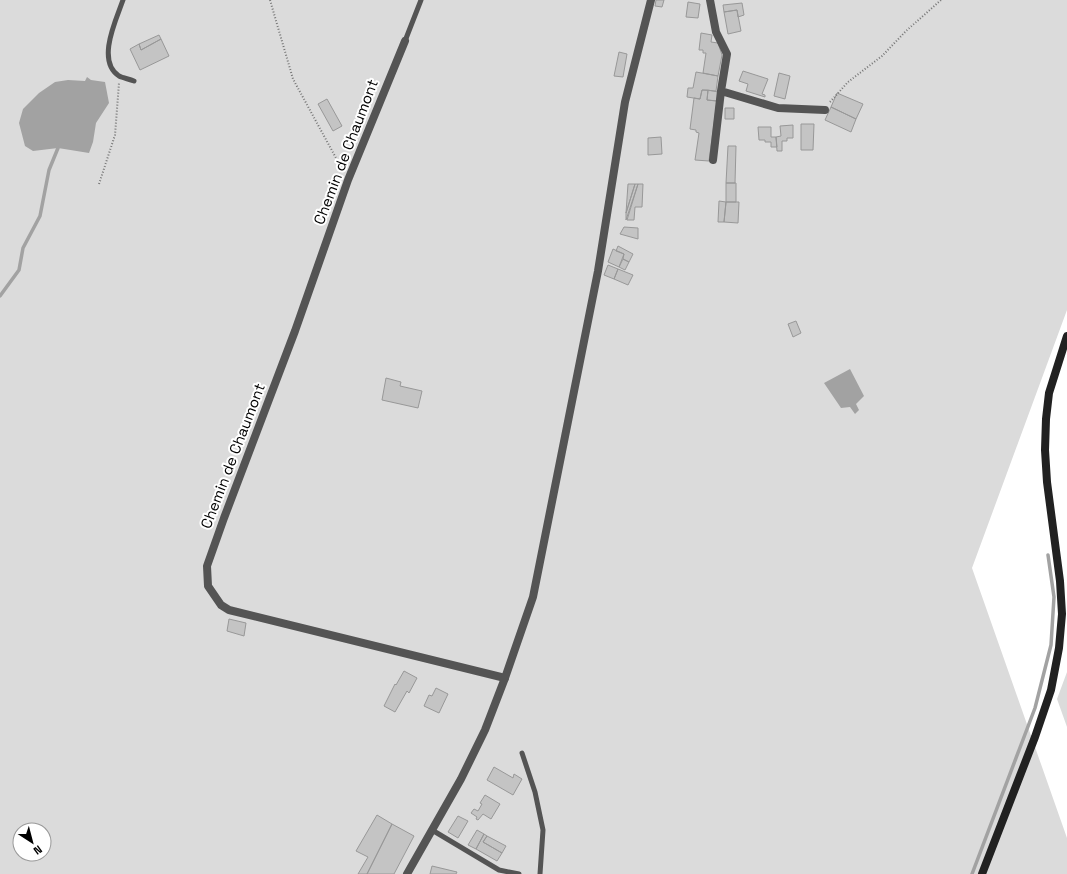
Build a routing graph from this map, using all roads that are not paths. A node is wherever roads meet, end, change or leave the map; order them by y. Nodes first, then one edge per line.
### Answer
1 (122, 0) edge
2 (421, 0) edge
3 (651, 0) edge
4 (710, 0) edge
5 (405, 41) joint
6 (134, 81) dead end
7 (721, 92) junction
8 (825, 110) road end
9 (713, 160) dead end
10 (1067, 336) edge
11 (505, 678) junction
12 (522, 753) dead end
13 (432, 830) junction
14 (407, 874) edge
15 (519, 874) edge
16 (540, 874) edge
17 (982, 874) edge

1 - 6 lane
2 - 5 lane
3 - 11 street
4 - 7 street
5 - 11 street, Chemin de Chaumont
7 - 8 street
7 - 9 street
10 - 17 main road
11 - 13 street
12 - 16 lane
13 - 14 street
13 - 15 lane

